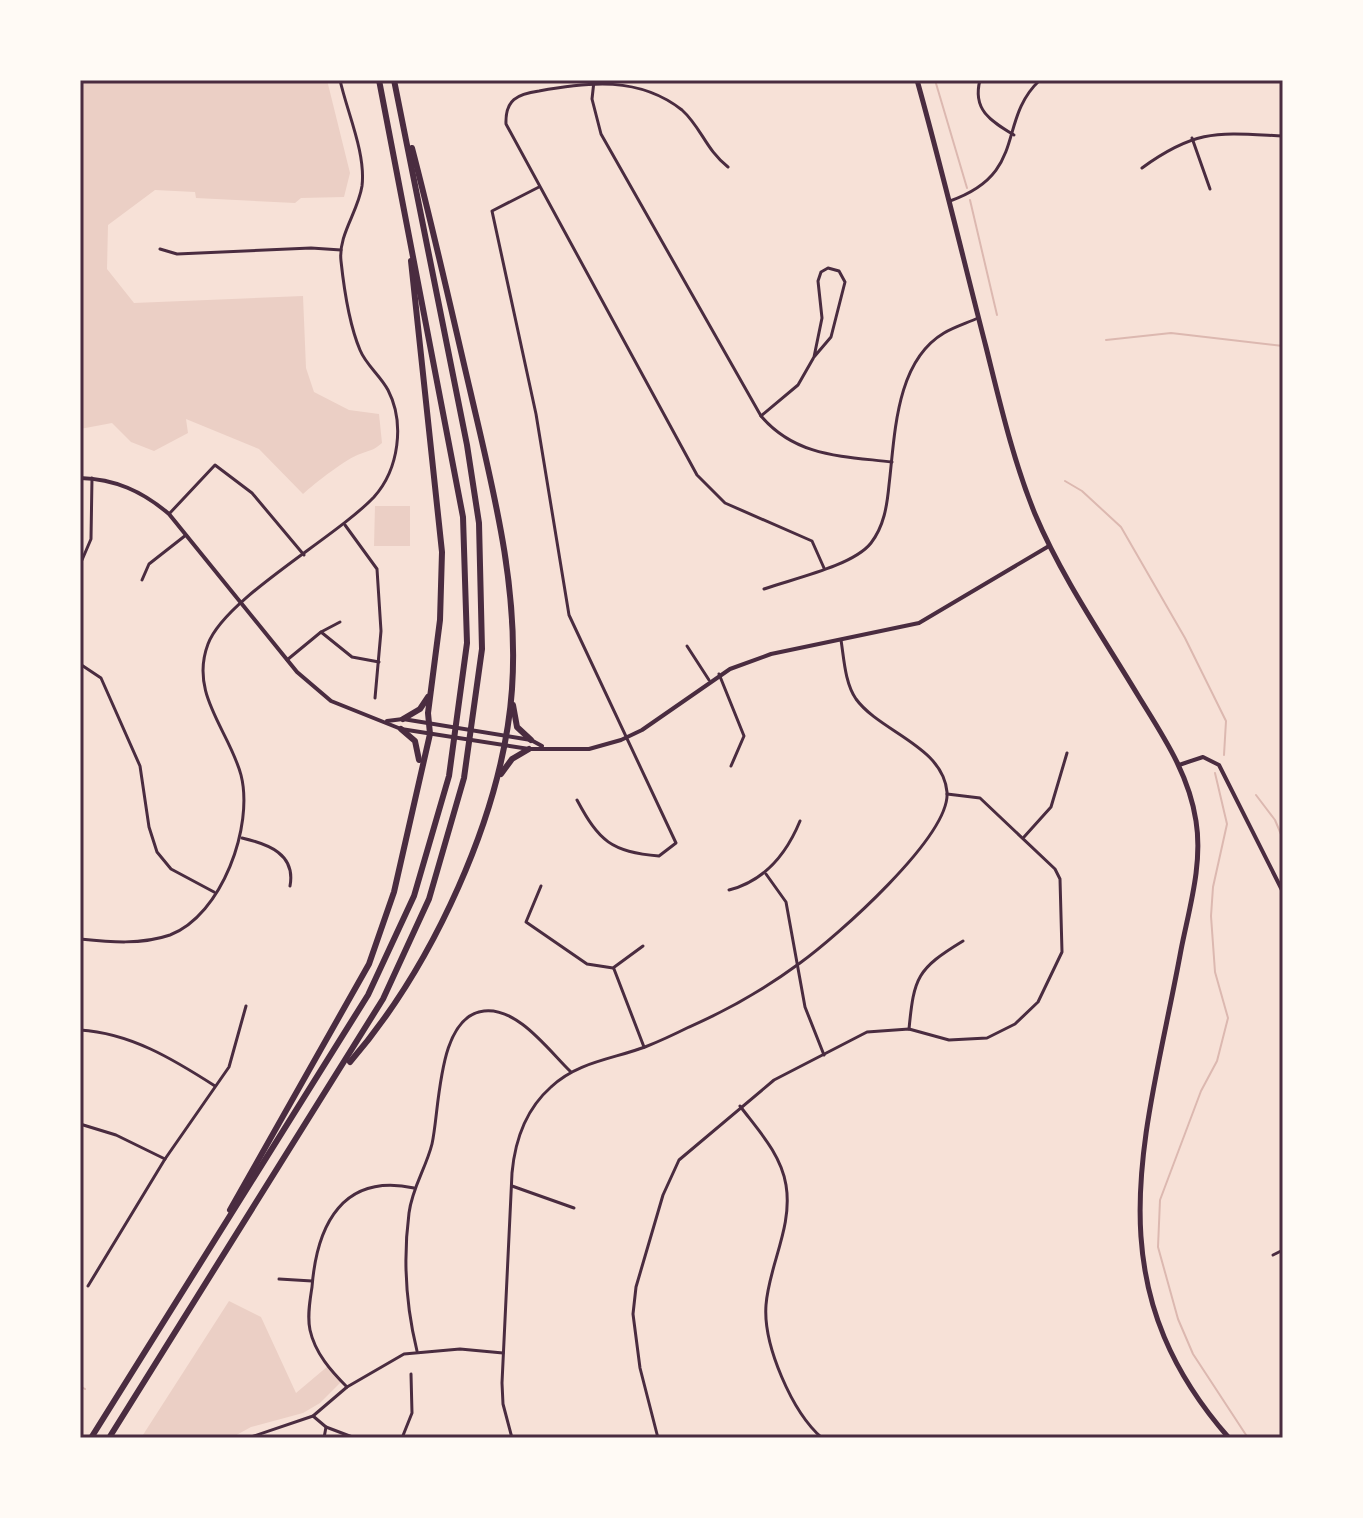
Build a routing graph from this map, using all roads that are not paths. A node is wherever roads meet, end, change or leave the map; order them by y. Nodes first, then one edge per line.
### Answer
1 (340, 80) edge
2 (379, 80) edge
3 (394, 80) edge
4 (917, 80) edge
5 (980, 80) edge
6 (1040, 80) edge
7 (594, 81) edge
8 (396, 90) junction
9 (1014, 135) junction
10 (1283, 136) edge
11 (1192, 138) junction
12 (728, 167) dead end
13 (1142, 168) dead end
14 (539, 187) junction
15 (1210, 189) dead end
16 (950, 201) junction
17 (408, 224) junction
18 (160, 249) dead end
19 (341, 250) junction
20 (978, 318) junction
21 (814, 357) junction
22 (761, 416) junction
23 (892, 462) junction
24 (80, 478) edge
25 (92, 478) junction
26 (169, 514) junction
27 (344, 523) junction
28 (186, 535) junction
29 (1049, 546) junction
30 (304, 555) junction
31 (82, 560) dead end
32 (824, 568) junction
33 (142, 580) dead end
34 (764, 589) dead end
35 (241, 604) junction
36 (340, 622) dead end
37 (321, 632) junction
38 (841, 640) junction
39 (687, 646) dead end
40 (287, 660) junction
41 (379, 662) junction
42 (80, 664) edge
43 (719, 674) junction
44 (709, 680) junction
45 (432, 686) junction
46 (512, 689) junction
47 (375, 698) dead end
48 (403, 719) junction
49 (387, 721) junction
50 (428, 723) junction
51 (401, 729) junction
52 (430, 734) junction
53 (505, 736) junction
54 (628, 737) junction
55 (531, 740) junction
56 (503, 745) junction
57 (544, 747) junction
58 (529, 749) junction
59 (1067, 753) dead end
60 (1179, 765) junction
61 (731, 766) dead end
62 (418, 776) junction
63 (495, 784) junction
64 (947, 794) junction
65 (577, 800) dead end
66 (800, 821) dead end
67 (1024, 837) junction
68 (242, 838) junction
69 (766, 874) junction
70 (290, 886) dead end
71 (541, 886) dead end
72 (729, 890) dead end
73 (1283, 892) edge
74 (214, 893) junction
75 (80, 939) edge
76 (963, 941) dead end
77 (643, 946) dead end
78 (800, 964) junction
79 (613, 968) junction
80 (246, 1006) dead end
81 (909, 1029) junction
82 (80, 1030) edge
83 (644, 1047) junction
84 (824, 1055) junction
85 (571, 1072) junction
86 (334, 1080) junction
87 (216, 1086) junction
88 (740, 1106) junction
89 (80, 1124) edge
90 (165, 1159) junction
91 (512, 1186) junction
92 (414, 1188) junction
93 (574, 1208) dead end
94 (210, 1249) junction
95 (1283, 1250) edge
96 (1273, 1255) dead end
97 (279, 1279) dead end
98 (312, 1281) junction
99 (88, 1286) dead end
100 (417, 1351) junction
101 (503, 1353) junction
102 (411, 1374) dead end
103 (347, 1387) junction
104 (313, 1416) junction
105 (326, 1427) junction
106 (91, 1438) edge
107 (109, 1438) edge
108 (248, 1438) edge
109 (324, 1438) edge
110 (355, 1438) edge
111 (402, 1438) edge
112 (512, 1438) edge
113 (658, 1438) edge
114 (822, 1438) edge
115 (1229, 1438) edge

1 - 19 street
2 - 17 highway
3 - 8 highway
4 - 16 main road
5 - 9 street
6 - 9 street
7 - 12 street
7 - 14 street
7 - 22 street
8 - 46 highway
8 - 86 highway
9 - 16 street
10 - 11 street
11 - 13 street
11 - 15 street
14 - 32 street
14 - 54 street
16 - 20 main road
17 - 45 highway
17 - 94 highway
18 - 19 street
19 - 27 street
20 - 23 street
20 - 29 main road
21 - 21 street
21 - 22 street
22 - 23 street
23 - 32 street
24 - 25 street
25 - 26 street
25 - 31 street
26 - 28 street
26 - 30 street
27 - 30 street
27 - 41 street
28 - 33 street
28 - 35 street
29 - 38 street
29 - 60 main road
30 - 35 street
32 - 34 street
35 - 40 street
35 - 68 street
36 - 37 street
37 - 40 street
37 - 41 street
38 - 43 street
38 - 64 street
39 - 44 street
40 - 49 street
41 - 47 street
42 - 74 street
43 - 44 street
43 - 61 street
44 - 54 street
45 - 48 highway
45 - 50 highway
46 - 53 highway
46 - 55 highway
48 - 49 street
48 - 50 street
49 - 51 street
50 - 52 highway
50 - 53 street
51 - 52 street
51 - 62 highway
52 - 56 street
52 - 62 highway
53 - 55 street
53 - 56 highway
54 - 57 street
54 - 65 street
55 - 57 street
56 - 58 street
56 - 63 highway
57 - 58 street
58 - 63 highway
59 - 67 street
60 - 73 street
60 - 115 main road
62 - 94 highway
63 - 86 highway
64 - 67 street
64 - 78 street
66 - 69 street
67 - 81 street
68 - 70 street
68 - 74 street
69 - 72 street
69 - 78 street
71 - 79 street
74 - 75 street
76 - 81 street
77 - 79 street
78 - 83 street
78 - 84 street
79 - 83 street
80 - 87 street
81 - 84 street
82 - 87 street
83 - 85 street
84 - 88 street
85 - 91 street
85 - 92 street
86 - 107 highway
87 - 90 street
88 - 113 street
88 - 114 street
89 - 90 street
90 - 99 street
91 - 93 street
91 - 101 street
92 - 98 street
92 - 100 street
94 - 106 highway
95 - 96 street
97 - 98 street
98 - 103 street
100 - 101 street
100 - 103 street
101 - 112 street
102 - 111 street
103 - 104 street
104 - 105 street
104 - 108 street
105 - 109 street
105 - 110 street

